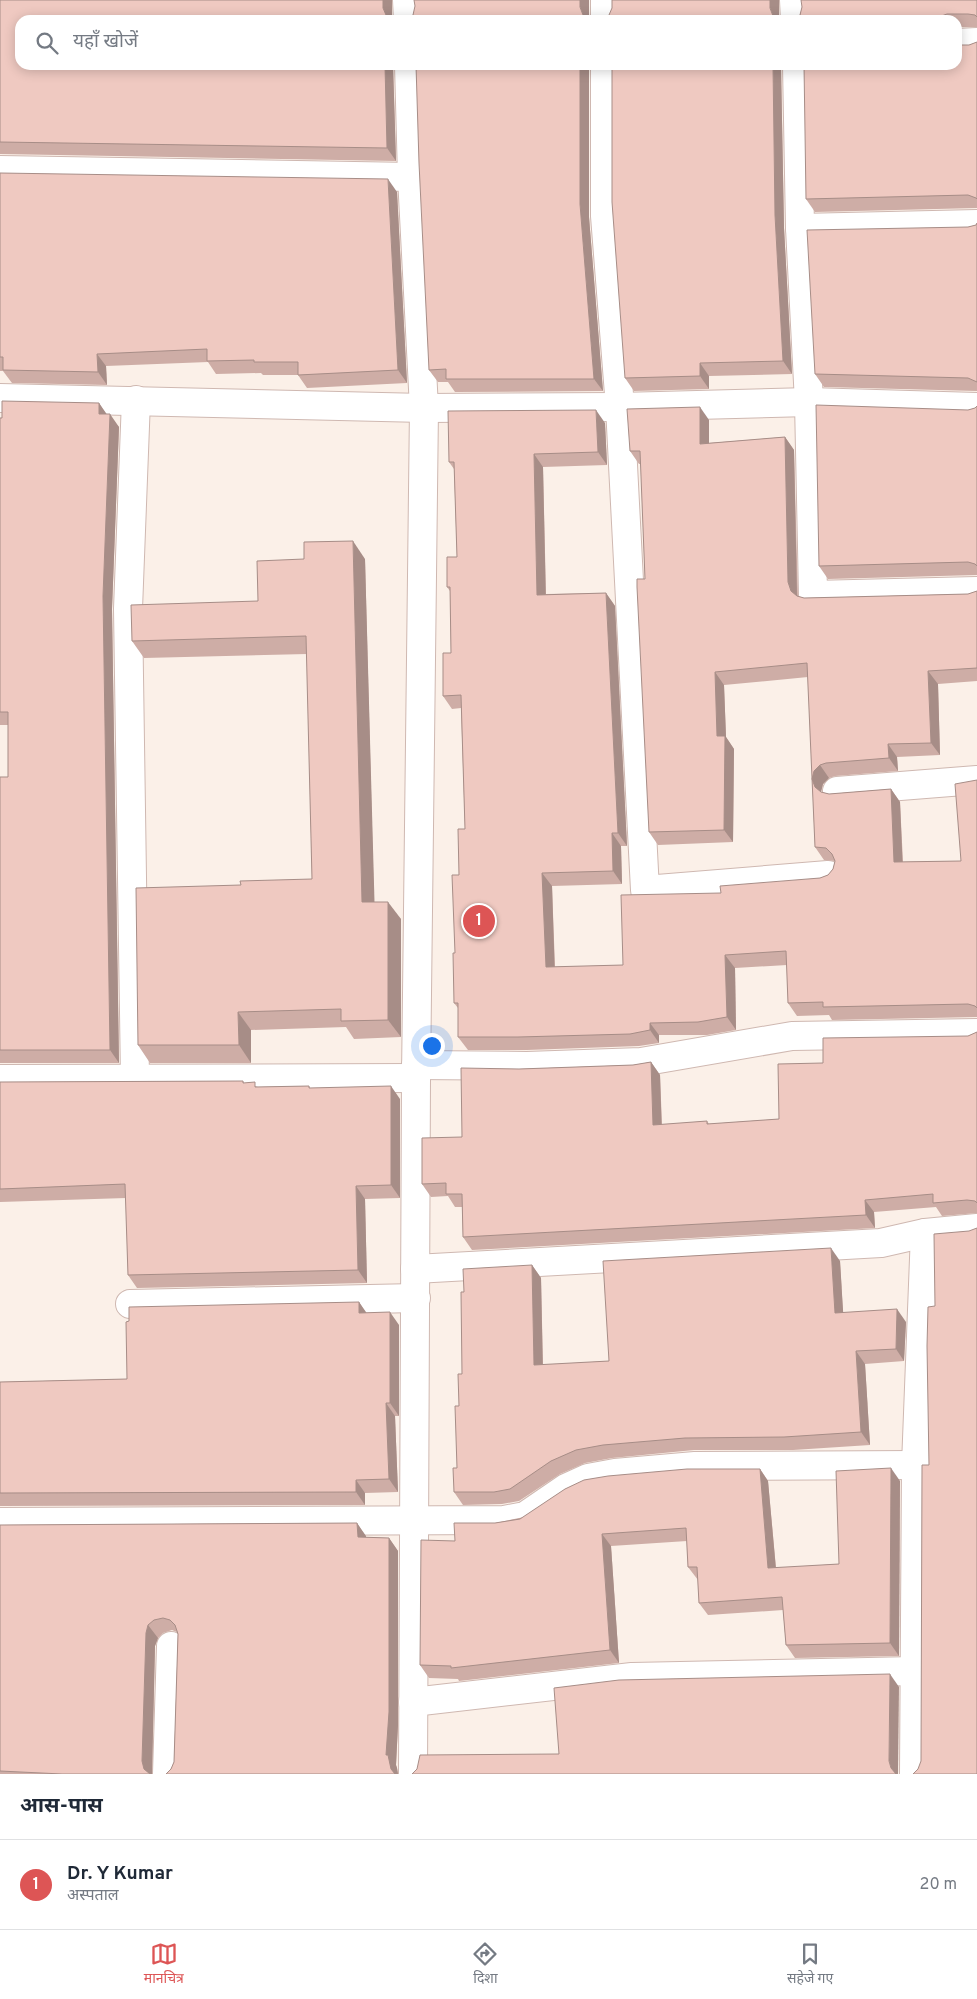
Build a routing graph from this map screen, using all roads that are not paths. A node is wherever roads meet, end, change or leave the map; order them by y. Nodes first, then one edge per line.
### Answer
1 (407, 0) edge
2 (605, 0) edge
3 (794, 0) edge
4 (408, 15) edge
5 (605, 15) edge
6 (795, 15) edge
7 (977, 42) edge
8 (962, 43) edge
9 (409, 70) edge
10 (605, 70) edge
11 (797, 70) edge
12 (0, 170) edge
13 (412, 176) junction
14 (977, 224) edge
15 (800, 228) junction
16 (0, 398) edge
17 (136, 400) junction
18 (809, 402) junction
19 (620, 407) junction
20 (424, 408) junction
21 (977, 408) edge
22 (977, 590) edge
23 (977, 780) edge
24 (837, 791) edge
25 (828, 875) edge
26 (977, 1032) edge
27 (416, 1072) junction
28 (0, 1078) edge
29 (136, 1079) junction
30 (977, 1228) edge
31 (926, 1233) junction
32 (415, 1269) junction
33 (416, 1298) junction
34 (130, 1304) dead end
35 (916, 1465) junction
36 (414, 1521) junction
37 (0, 1522) edge
38 (171, 1646) dead end
39 (915, 1671) junction
40 (413, 1702) junction
41 (167, 1774) edge
42 (414, 1774) edge
43 (914, 1774) edge

1 - 4 street
2 - 5 street
3 - 6 street
7 - 8 street
9 - 13 street
10 - 19 street
11 - 15 street
12 - 13 street
13 - 20 street
14 - 15 street
15 - 18 street
16 - 17 street
17 - 20 street
17 - 29 street
18 - 19 street
18 - 21 street
18 - 22 street
19 - 20 street
19 - 25 street
20 - 27 street
23 - 24 street
26 - 27 street
27 - 29 street
27 - 32 street
28 - 29 street
30 - 31 street
31 - 32 street
31 - 35 street
32 - 33 street
33 - 34 street
33 - 36 street
35 - 36 street
35 - 39 street
36 - 37 street
36 - 40 street
38 - 41 street
39 - 40 street
39 - 43 street
40 - 42 street

